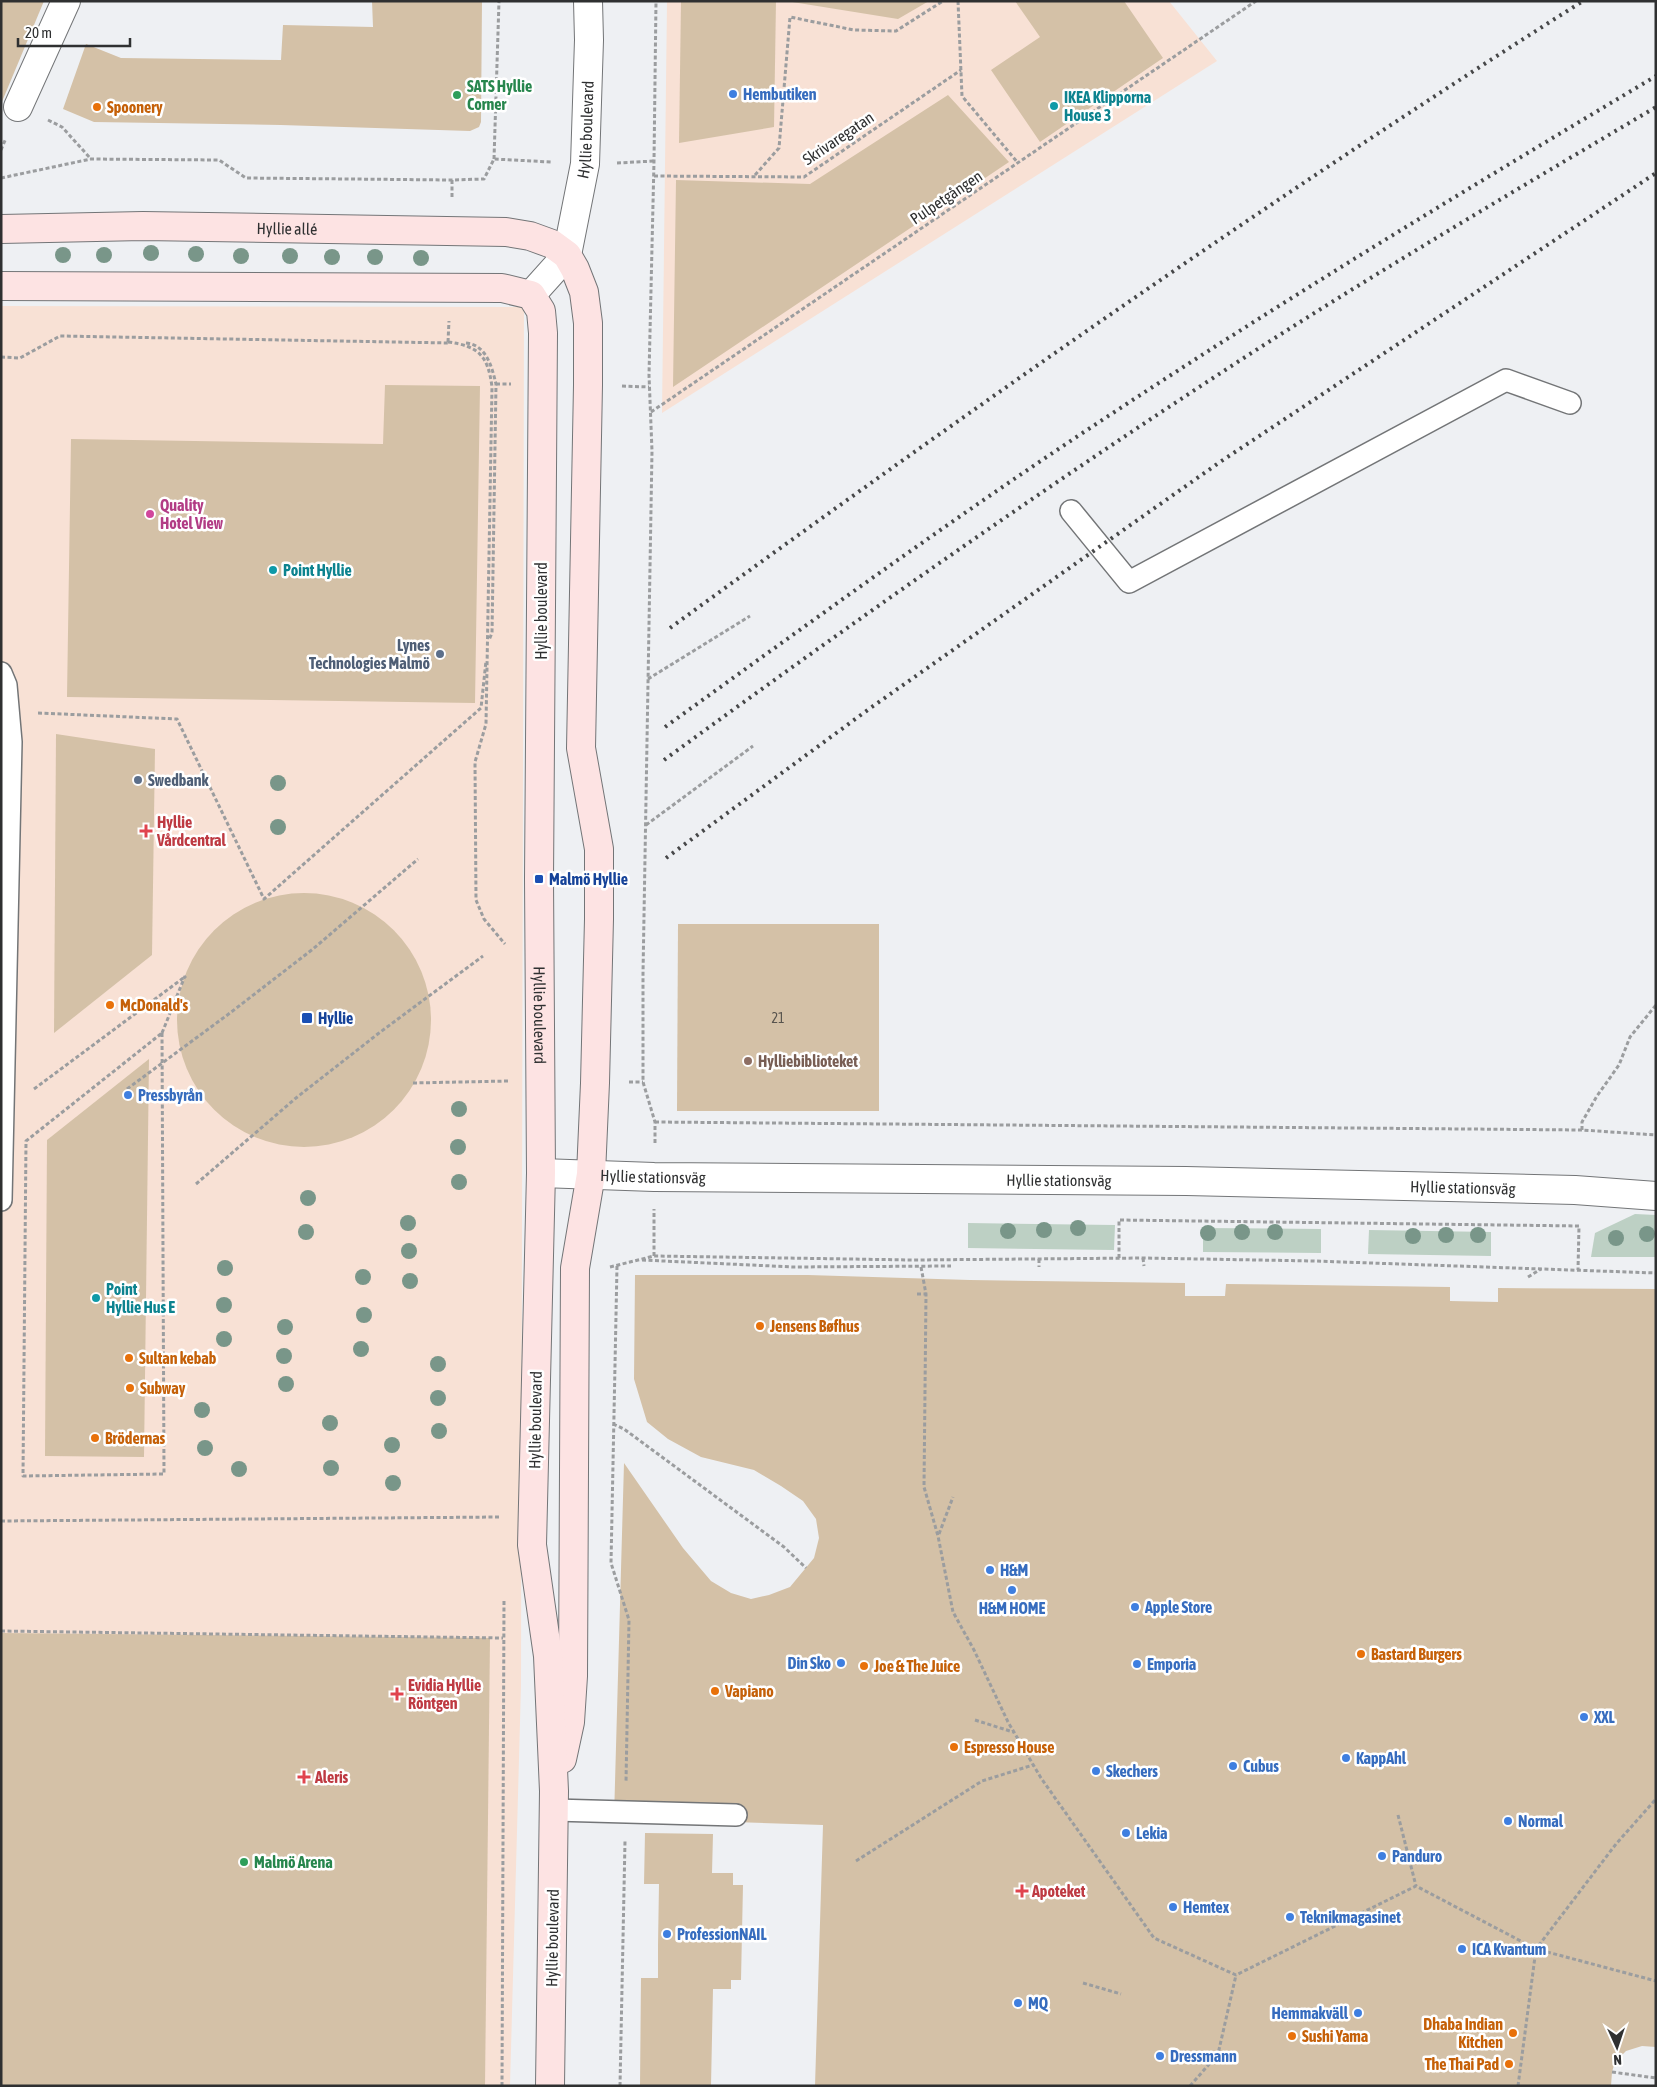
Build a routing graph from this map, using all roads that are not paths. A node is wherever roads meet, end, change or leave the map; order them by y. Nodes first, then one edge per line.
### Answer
1 (66, 1) edge
2 (588, 1) edge
3 (18, 107) road end
4 (1, 229) edge
5 (567, 256) junction
6 (1, 286) edge
7 (531, 295) junction
8 (1570, 403) dead end
9 (1071, 512) dead end
10 (3, 681) edge
11 (541, 1172) junction
12 (591, 1174) junction
13 (1656, 1187) edge
14 (1575, 1190) junction
15 (1656, 1196) edge
16 (1, 1200) edge
17 (554, 1800) junction
18 (736, 1815) dead end
19 (550, 2086) edge

1 - 3 street
2 - 5 street, Hyllie boulevard
4 - 5 street, Hyllie allé
5 - 7 street
5 - 12 street, Hyllie boulevard
6 - 7 street
7 - 11 street, Hyllie boulevard
8 - 9 lane
10 - 16 lane
11 - 12 street, Hyllie stationsväg
11 - 17 street, Hyllie boulevard
12 - 14 street, Hyllie stationsväg
12 - 17 street, Hyllie boulevard
13 - 14 street, Hyllie stationsväg
14 - 15 street, Hyllie stationsväg
17 - 18 lane
17 - 19 street, Hyllie boulevard

